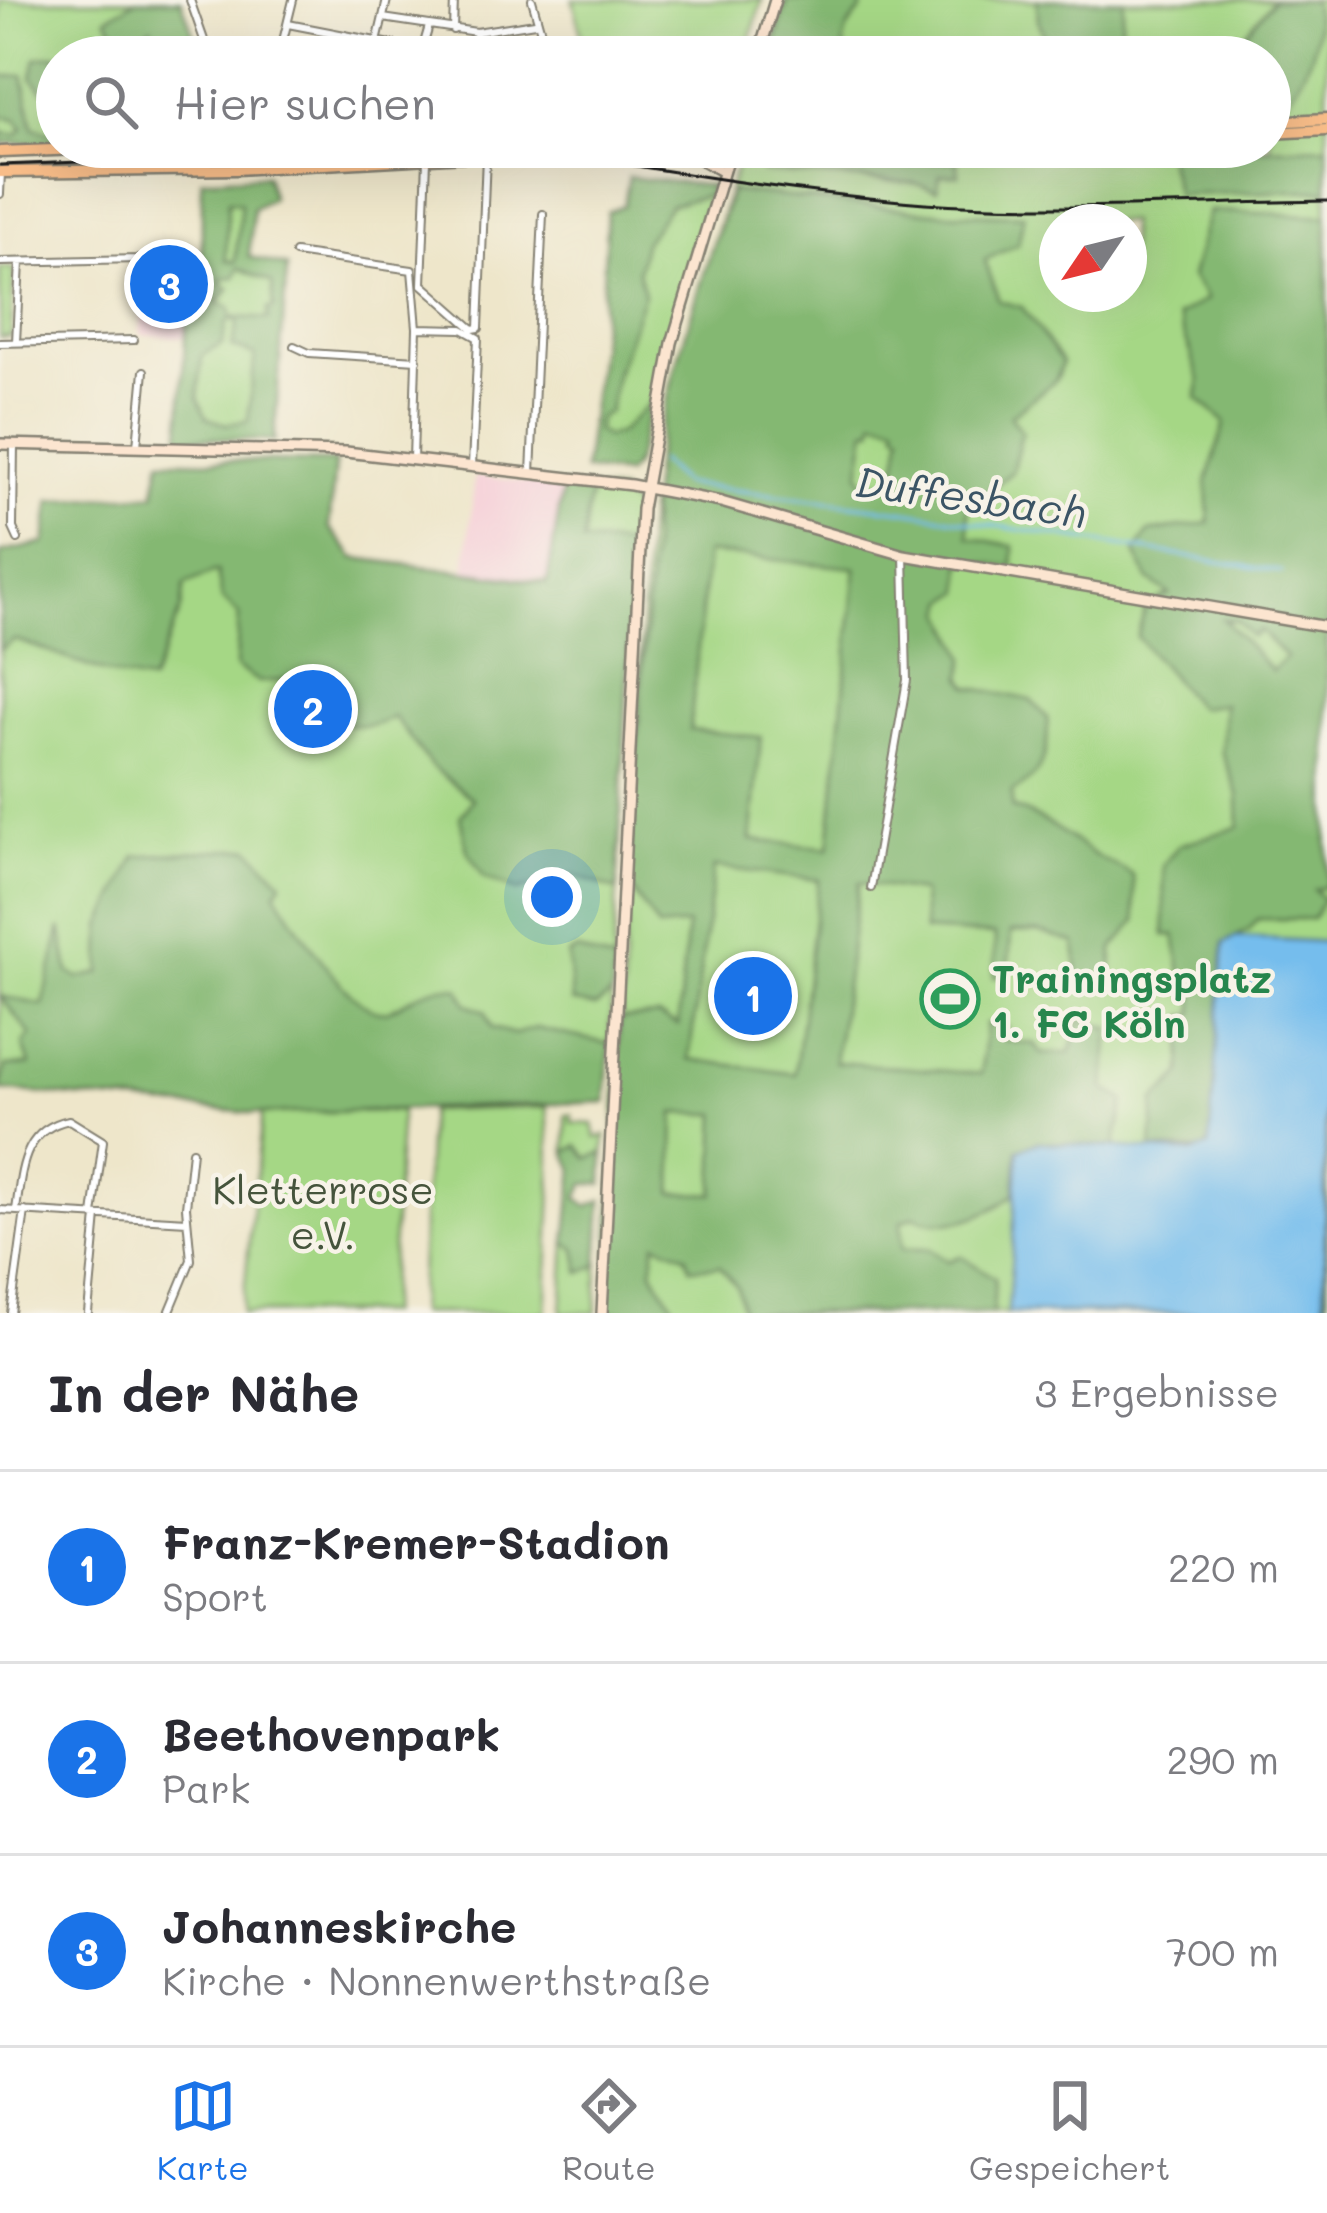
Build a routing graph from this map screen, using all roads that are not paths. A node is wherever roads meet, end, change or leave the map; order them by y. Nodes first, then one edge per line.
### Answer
1 (190, 0) edge
2 (293, 0) edge
3 (387, 0) edge
4 (454, 0) edge
5 (532, 0) edge
6 (775, 0) edge
7 (383, 18) junction
8 (535, 23) junction
9 (287, 25) junction
10 (429, 26) junction
11 (453, 30) junction
12 (476, 32) junction
13 (203, 36) edge
14 (284, 36) edge
15 (342, 36) edge
16 (379, 36) edge
17 (426, 36) edge
18 (476, 36) edge
19 (540, 36) edge
20 (764, 36) edge
21 (1327, 119) edge
22 (1291, 121) edge
23 (1327, 130) edge
24 (1291, 132) edge
25 (36, 151) edge
26 (0, 152) edge
27 (245, 168) edge
28 (426, 168) edge
29 (484, 168) edge
30 (716, 168) edge
31 (724, 168) edge
32 (236, 169) joint
33 (1, 172) edge
34 (723, 172) junction
35 (0, 194) edge
36 (543, 214) dead end
37 (158, 254) dead end
38 (295, 254) dead end
39 (0, 262) edge
40 (20, 262) junction
41 (417, 328) junction
42 (134, 340) dead end
43 (16, 341) junction
44 (0, 343) edge
45 (294, 346) dead end
46 (417, 360) junction
47 (144, 371) dead end
48 (0, 444) edge
49 (14, 444) junction
50 (137, 446) junction
51 (413, 459) junction
52 (472, 466) junction
53 (531, 472) junction
54 (645, 488) junction
55 (18, 539) dead end
56 (904, 555) junction
57 (1327, 627) edge
58 (871, 888) dead end
59 (192, 1151) dead end
60 (0, 1210) edge
61 (21, 1211) junction
62 (95, 1216) junction
63 (187, 1221) junction
64 (10, 1313) edge
65 (88, 1313) edge
66 (169, 1313) edge
67 (602, 1313) edge

1 - 13 street
2 - 9 street
3 - 7 street
4 - 11 street
5 - 8 street
6 - 20 street
7 - 10 street
7 - 16 street
8 - 12 street
8 - 19 street
9 - 14 street
9 - 15 street
10 - 11 street
10 - 17 street
11 - 12 street
12 - 18 street
21 - 22 main road
23 - 24 main road
25 - 26 main road
27 - 32 main road
28 - 29 street
30 - 34 street
31 - 34 street
32 - 33 main road
33 - 35 street
34 - 54 street
36 - 53 street
37 - 40 street
38 - 41 street
39 - 40 street
40 - 43 street
41 - 46 street
41 - 52 street
42 - 43 street
43 - 44 street
45 - 46 street
46 - 51 street
47 - 50 street
48 - 49 street
49 - 50 street
49 - 55 street
50 - 51 street
51 - 52 street
52 - 53 street
53 - 54 street
54 - 56 street
54 - 67 street
56 - 57 street
56 - 58 street
59 - 63 street
60 - 61 street
61 - 62 street
61 - 62 street
61 - 64 street
62 - 63 street
62 - 65 street
63 - 66 street

